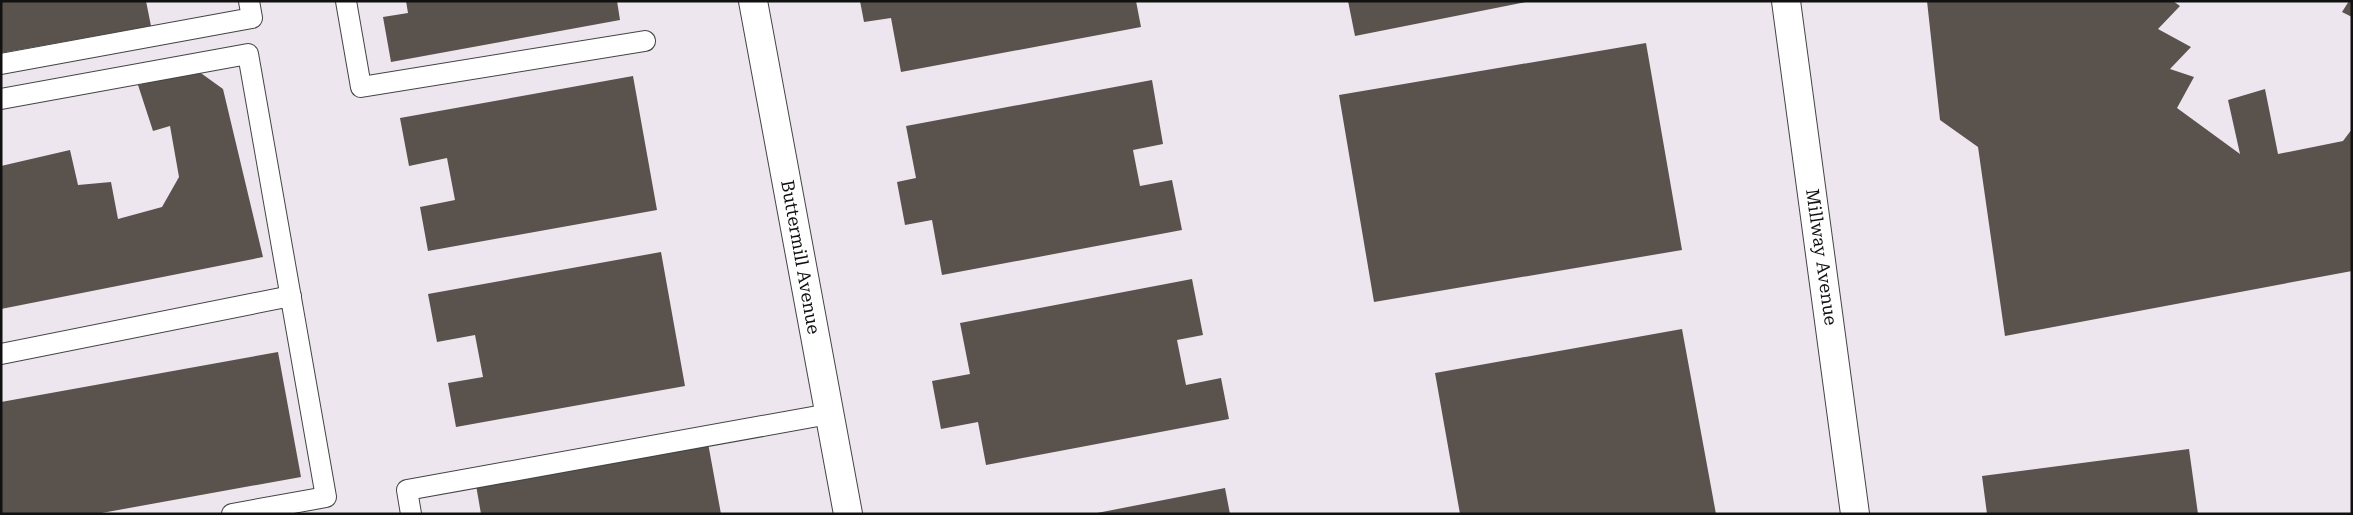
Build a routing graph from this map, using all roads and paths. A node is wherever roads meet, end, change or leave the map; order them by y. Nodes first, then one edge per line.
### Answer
1 (249, 1) edge
2 (346, 1) edge
3 (753, 1) edge
4 (1786, 1) edge
5 (645, 41) dead end
6 (1, 64) edge
7 (1, 99) edge
8 (291, 296) junction
9 (1, 354) edge
10 (829, 414) junction
11 (232, 514) edge
12 (411, 514) edge
13 (848, 514) edge
14 (1855, 514) edge

1 - 6 lane
2 - 5 lane
3 - 10 street, Buttermill Avenue
4 - 14 street, Millway Avenue
7 - 8 lane
8 - 9 lane
8 - 11 lane
10 - 12 lane
10 - 13 street, Buttermill Avenue

